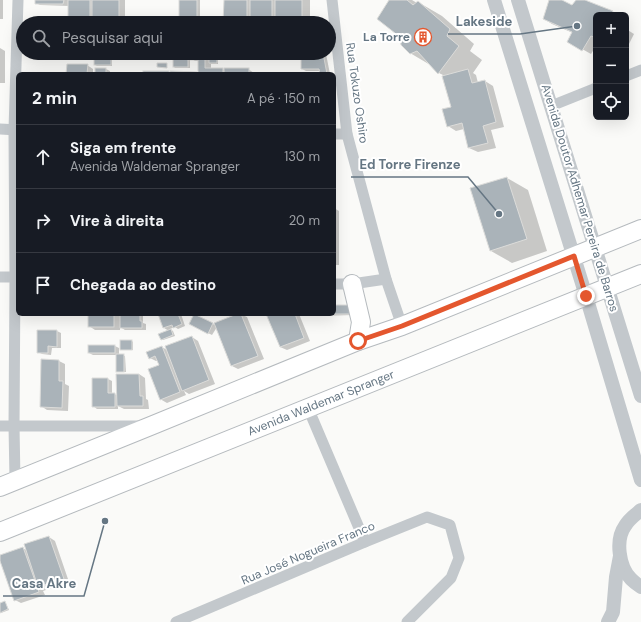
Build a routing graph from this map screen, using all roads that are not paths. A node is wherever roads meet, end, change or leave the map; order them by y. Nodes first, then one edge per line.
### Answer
1 (18, 0) edge
2 (332, 0) edge
3 (494, 0) edge
4 (518, 0) edge
5 (18, 16) edge
6 (334, 16) edge
7 (336, 36) edge
8 (17, 60) edge
9 (641, 70) edge
10 (17, 72) edge
11 (629, 75) edge
12 (593, 89) edge
13 (551, 106) junction
14 (0, 130) edge
15 (16, 130) edge
16 (336, 134) edge
17 (347, 134) junction
18 (641, 229) edge
19 (594, 248) junction
20 (574, 256) junction
21 (641, 274) edge
22 (0, 277) edge
23 (16, 277) edge
24 (386, 279) junction
25 (336, 284) edge
26 (352, 284) junction
27 (607, 287) junction
28 (586, 296) junction
29 (16, 316) edge
30 (402, 326) junction
31 (358, 341) junction
32 (641, 396) edge
33 (308, 408) junction
34 (0, 426) edge
35 (14, 426) junction
36 (153, 426) junction
37 (641, 480) edge
38 (8, 484) edge
39 (641, 510) edge
40 (0, 532) edge
41 (365, 542) junction
42 (620, 556) junction
43 (641, 587) edge
44 (176, 622) edge
45 (407, 622) edge
46 (608, 622) edge

1 - 5 street
2 - 6 street, Rua Tokuzo Oshiro
3 - 20 street, Avenida Doutor Adhemar Pereira de Barros
4 - 13 street, Avenida Doutor Adhemar Pereira de Barros
7 - 17 street, Rua Tokuzo Oshiro
8 - 10 street
9 - 11 street
12 - 13 street
13 - 19 street, Avenida Doutor Adhemar Pereira de Barros
14 - 15 street
16 - 17 street
17 - 24 street, Rua Tokuzo Oshiro
18 - 19 main road
19 - 20 main road
19 - 27 street, Avenida Doutor Adhemar Pereira de Barros
20 - 28 street, Avenida Doutor Adhemar Pereira de Barros
20 - 30 main road
21 - 27 main road, Avenida Waldemar Spranger
22 - 23 street
24 - 26 street
24 - 30 street, Rua Tokuzo Oshiro
25 - 26 street
26 - 31 main road
27 - 28 main road, Avenida Waldemar Spranger
27 - 32 street, Avenida Doutor Adhemar Pereira de Barros
28 - 33 main road, Avenida Waldemar Spranger
28 - 37 street, Avenida Doutor Adhemar Pereira de Barros
29 - 35 street
30 - 31 main road
31 - 36 main road
33 - 40 main road, Avenida Waldemar Spranger
33 - 41 street
34 - 35 street
35 - 36 street
35 - 38 street
36 - 38 main road
39 - 42 street
41 - 44 street, Rua José Nogueira Franco
41 - 45 street, Rua José Nogueira Franco
42 - 43 street
42 - 46 street

